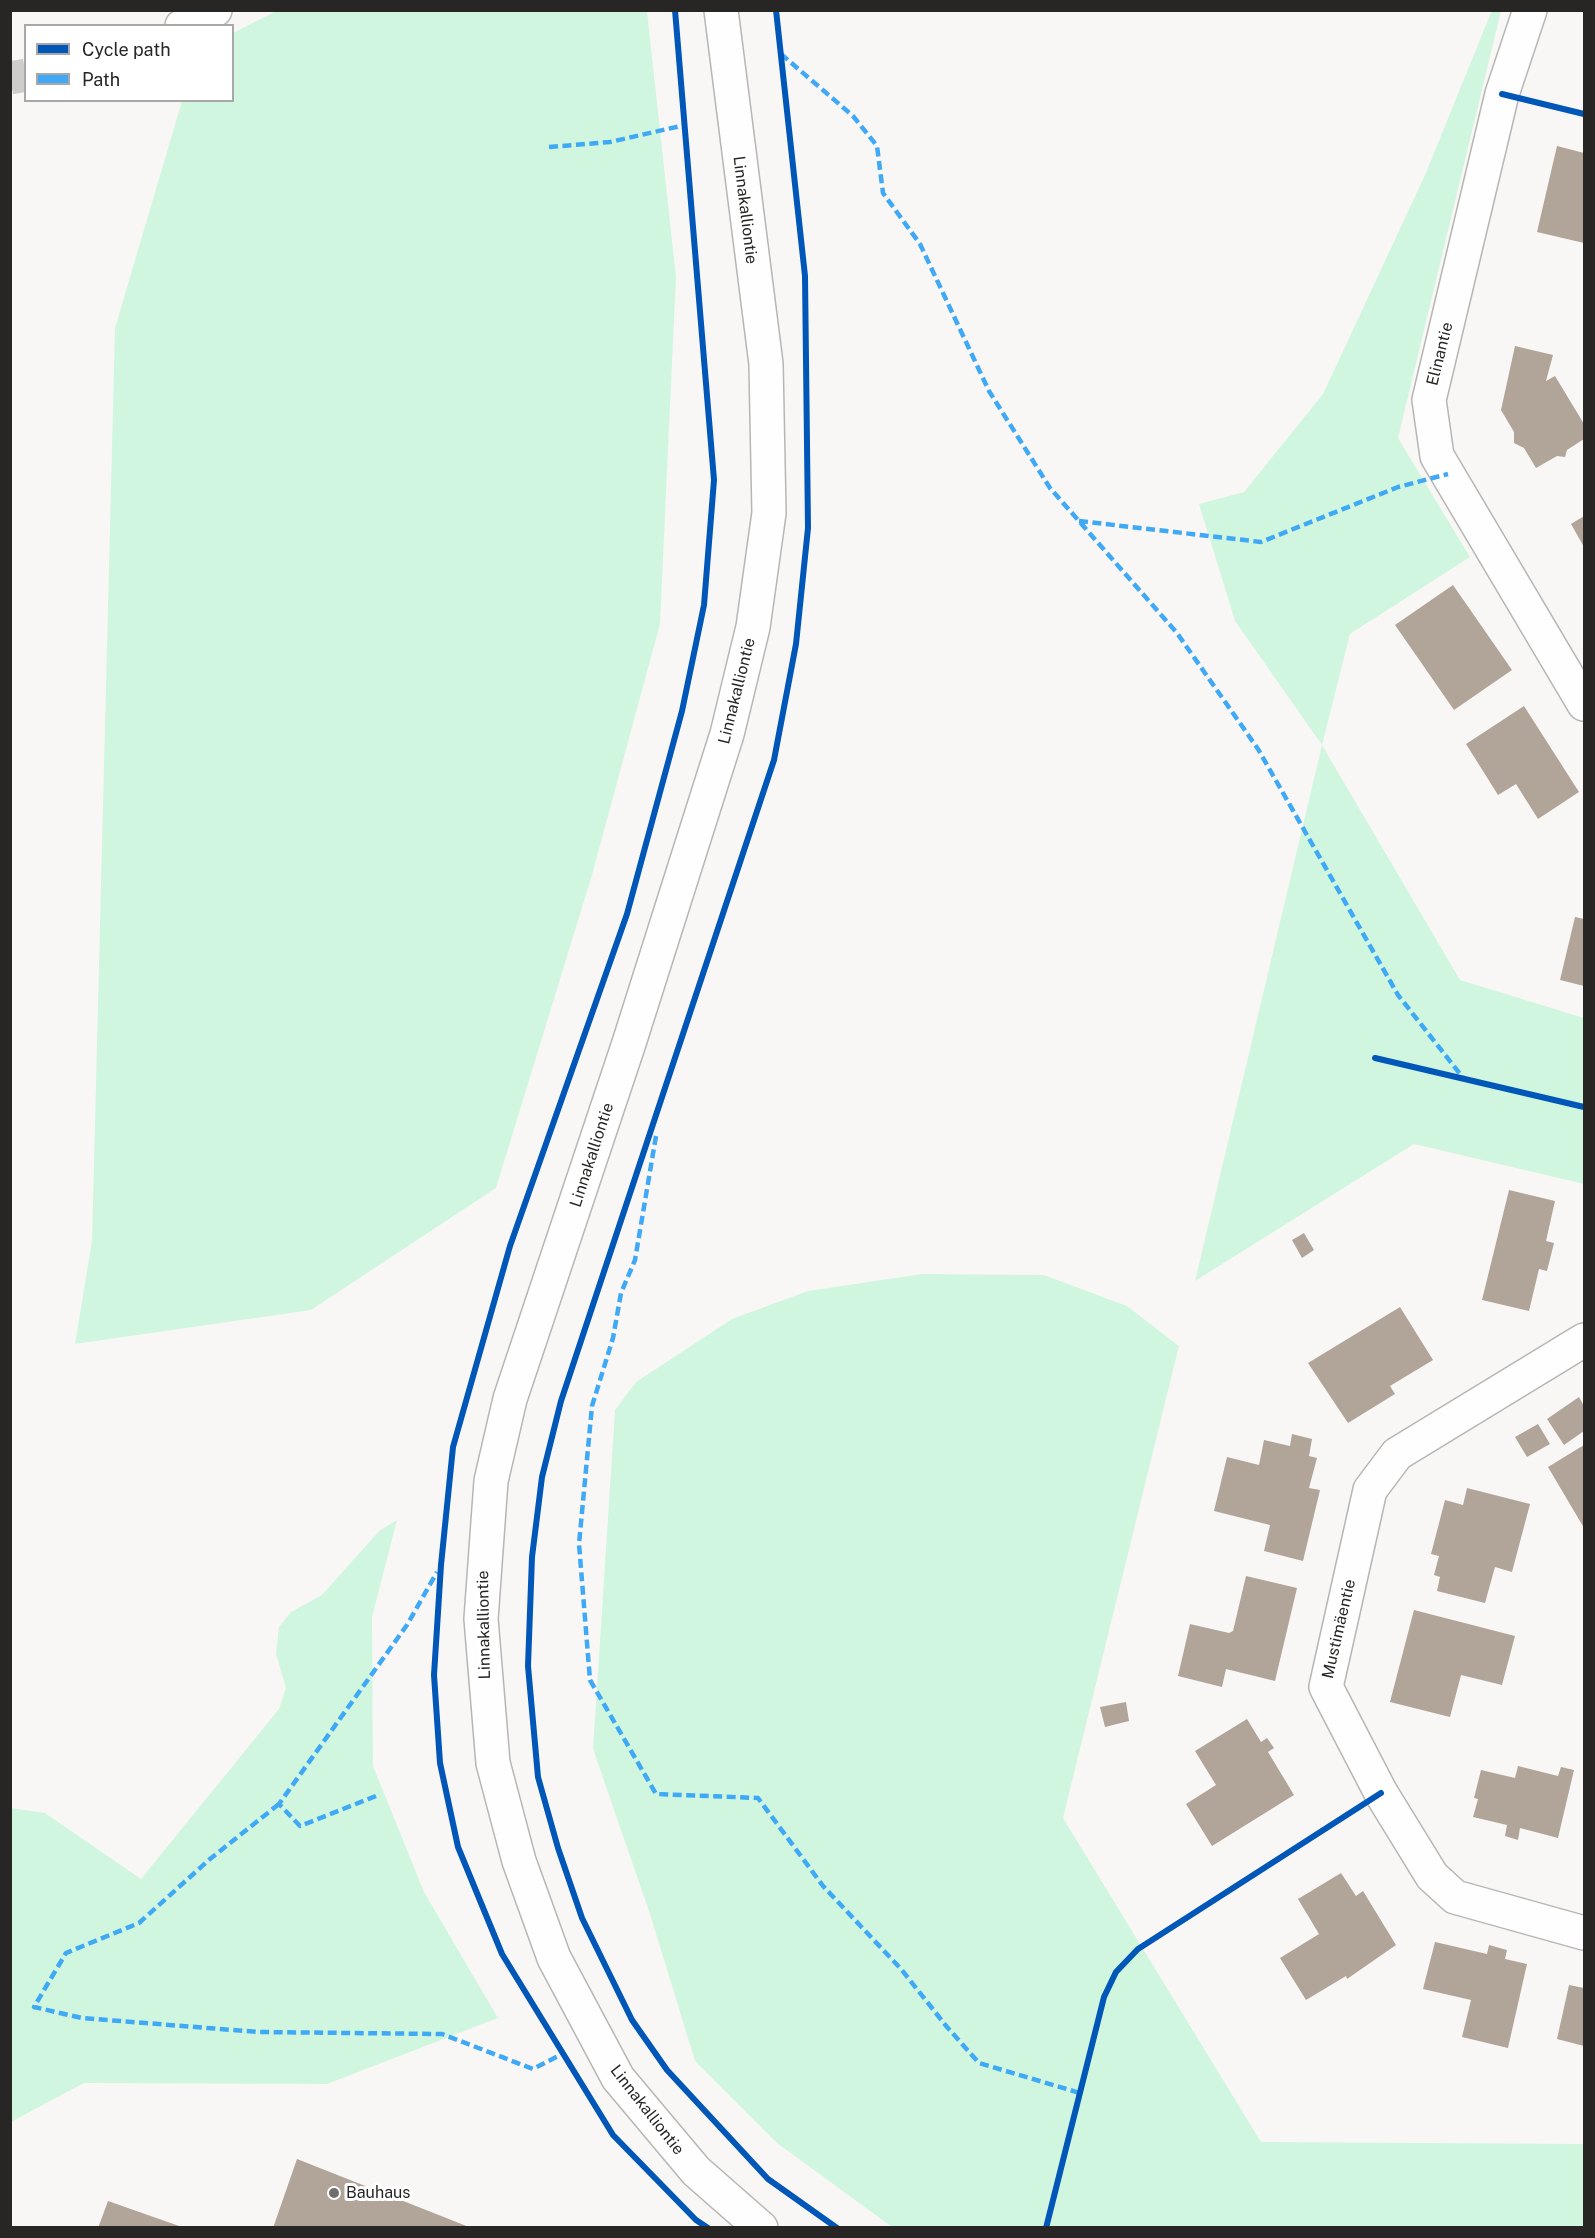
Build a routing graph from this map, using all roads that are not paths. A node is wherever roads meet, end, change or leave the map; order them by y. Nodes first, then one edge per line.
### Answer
1 (215, 10) edge
2 (721, 10) edge
3 (1530, 10) edge
4 (186, 24) edge
5 (1584, 704) edge
6 (1584, 1340) edge
7 (1584, 1933) edge
8 (761, 2228) edge

1 - 4 main road
2 - 8 main road, Linnakalliontie
3 - 5 main road, Elinantie
6 - 7 main road, Mustimäentie

